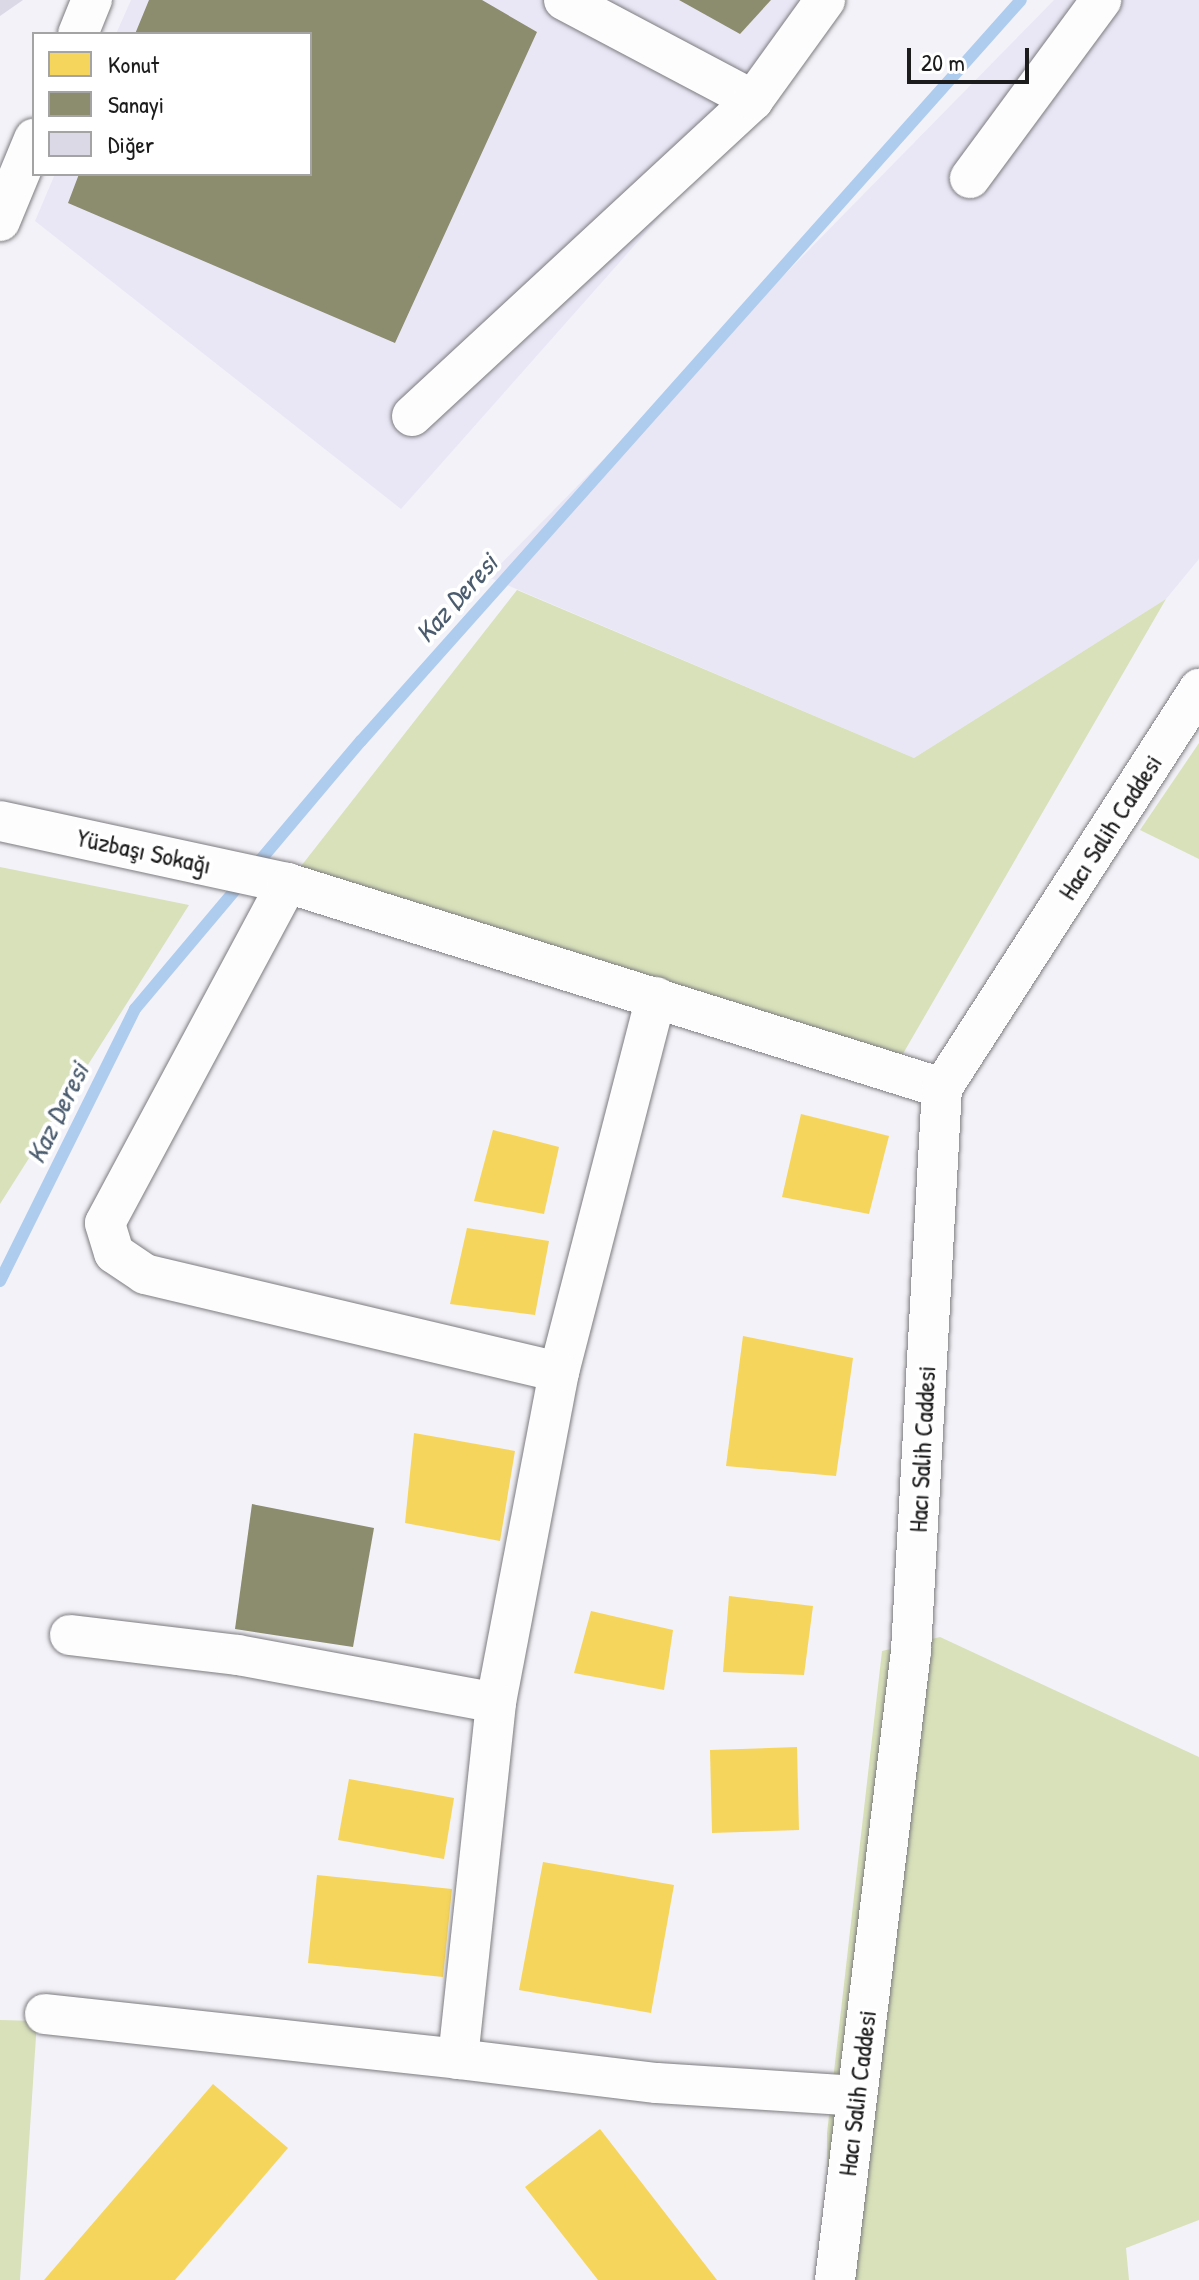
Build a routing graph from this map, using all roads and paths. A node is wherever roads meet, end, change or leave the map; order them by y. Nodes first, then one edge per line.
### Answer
1 (92, 0) edge
2 (564, 0) edge
3 (825, 0) edge
4 (1101, 0) edge
5 (79, 32) edge
6 (753, 100) junction
7 (32, 144) edge
8 (970, 178) dead end
9 (0, 221) edge
10 (412, 416) dead end
11 (1199, 689) edge
12 (0, 821) edge
13 (278, 880) junction
14 (656, 997) junction
15 (942, 1088) junction
16 (559, 1372) junction
17 (70, 1635) dead end
18 (496, 1703) junction
19 (45, 2014) dead end
20 (458, 2059) junction
21 (857, 2096) junction
22 (835, 2280) edge

1 - 5 street
2 - 6 street
3 - 6 street
4 - 8 street
6 - 10 street
7 - 9 street
11 - 15 street, Hacı Salih Caddesi
12 - 13 street, Yüzbaşı Sokağı
13 - 14 street, Yüzbaşı Sokağı
13 - 16 street
14 - 15 street, Yüzbaşı Sokağı
14 - 16 street
15 - 21 street, Hacı Salih Caddesi
16 - 18 street
17 - 18 street
18 - 20 street
19 - 20 street
20 - 21 street
21 - 22 street, Hacı Salih Caddesi

